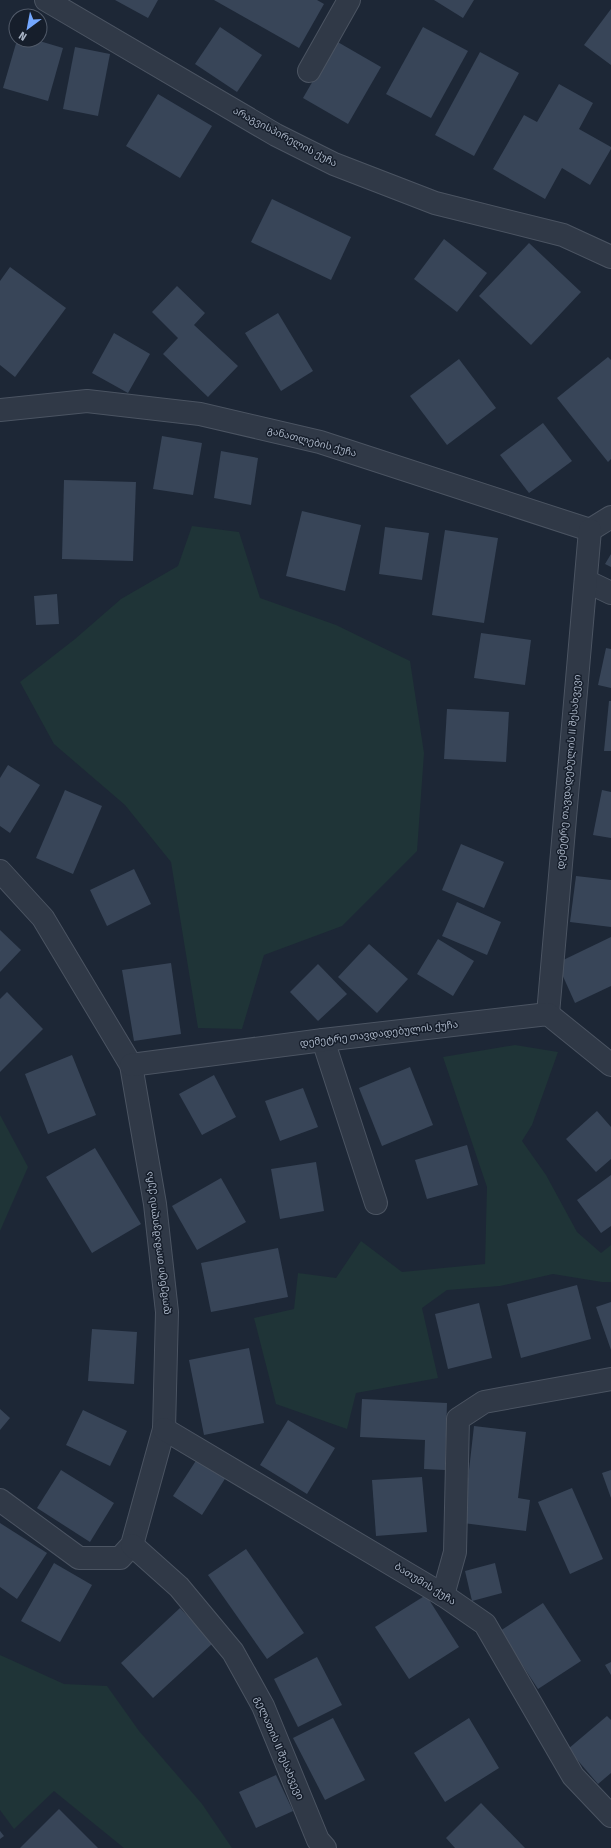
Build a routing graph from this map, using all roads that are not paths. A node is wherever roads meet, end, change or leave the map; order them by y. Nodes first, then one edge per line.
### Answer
1 (46, 0) edge
2 (349, 0) edge
3 (309, 71) dead end
4 (611, 256) edge
5 (0, 410) edge
6 (611, 517) edge
7 (590, 530) junction
8 (586, 581) junction
9 (611, 593) edge
10 (0, 871) edge
11 (548, 1014) junction
12 (323, 1040) junction
13 (131, 1065) junction
14 (611, 1065) edge
15 (376, 1203) dead end
16 (611, 1379) edge
17 (164, 1429) junction
18 (0, 1500) edge
19 (132, 1545) junction
20 (443, 1594) junction
21 (611, 1816) edge
22 (325, 1848) edge

1 - 4 street, არაგვისპირელის ქუჩა
2 - 3 street
5 - 7 street, განათლების ქუჩა
6 - 7 street
7 - 8 street, დემეტრე თავდადებულის II შესახვევი
8 - 9 street
8 - 11 street, დემეტრე თავდადებულის II შესახვევი
10 - 13 street, დომენტი თომაშვილის ქუჩა
11 - 12 street, დემეტრე თავდადებულის ქუჩა
11 - 14 street
12 - 13 street, დემეტრე თავდადებულის ქუჩა
12 - 15 street
13 - 17 street, დომენტი თომაშვილის ქუჩა
16 - 20 street
17 - 19 street, დომენტი თომაშვილის ქუჩა
17 - 20 street, ბათუმის ქუჩა
18 - 19 street
19 - 22 street, გელათის II შესახვევი
20 - 21 street, ბათუმის ქუჩა

